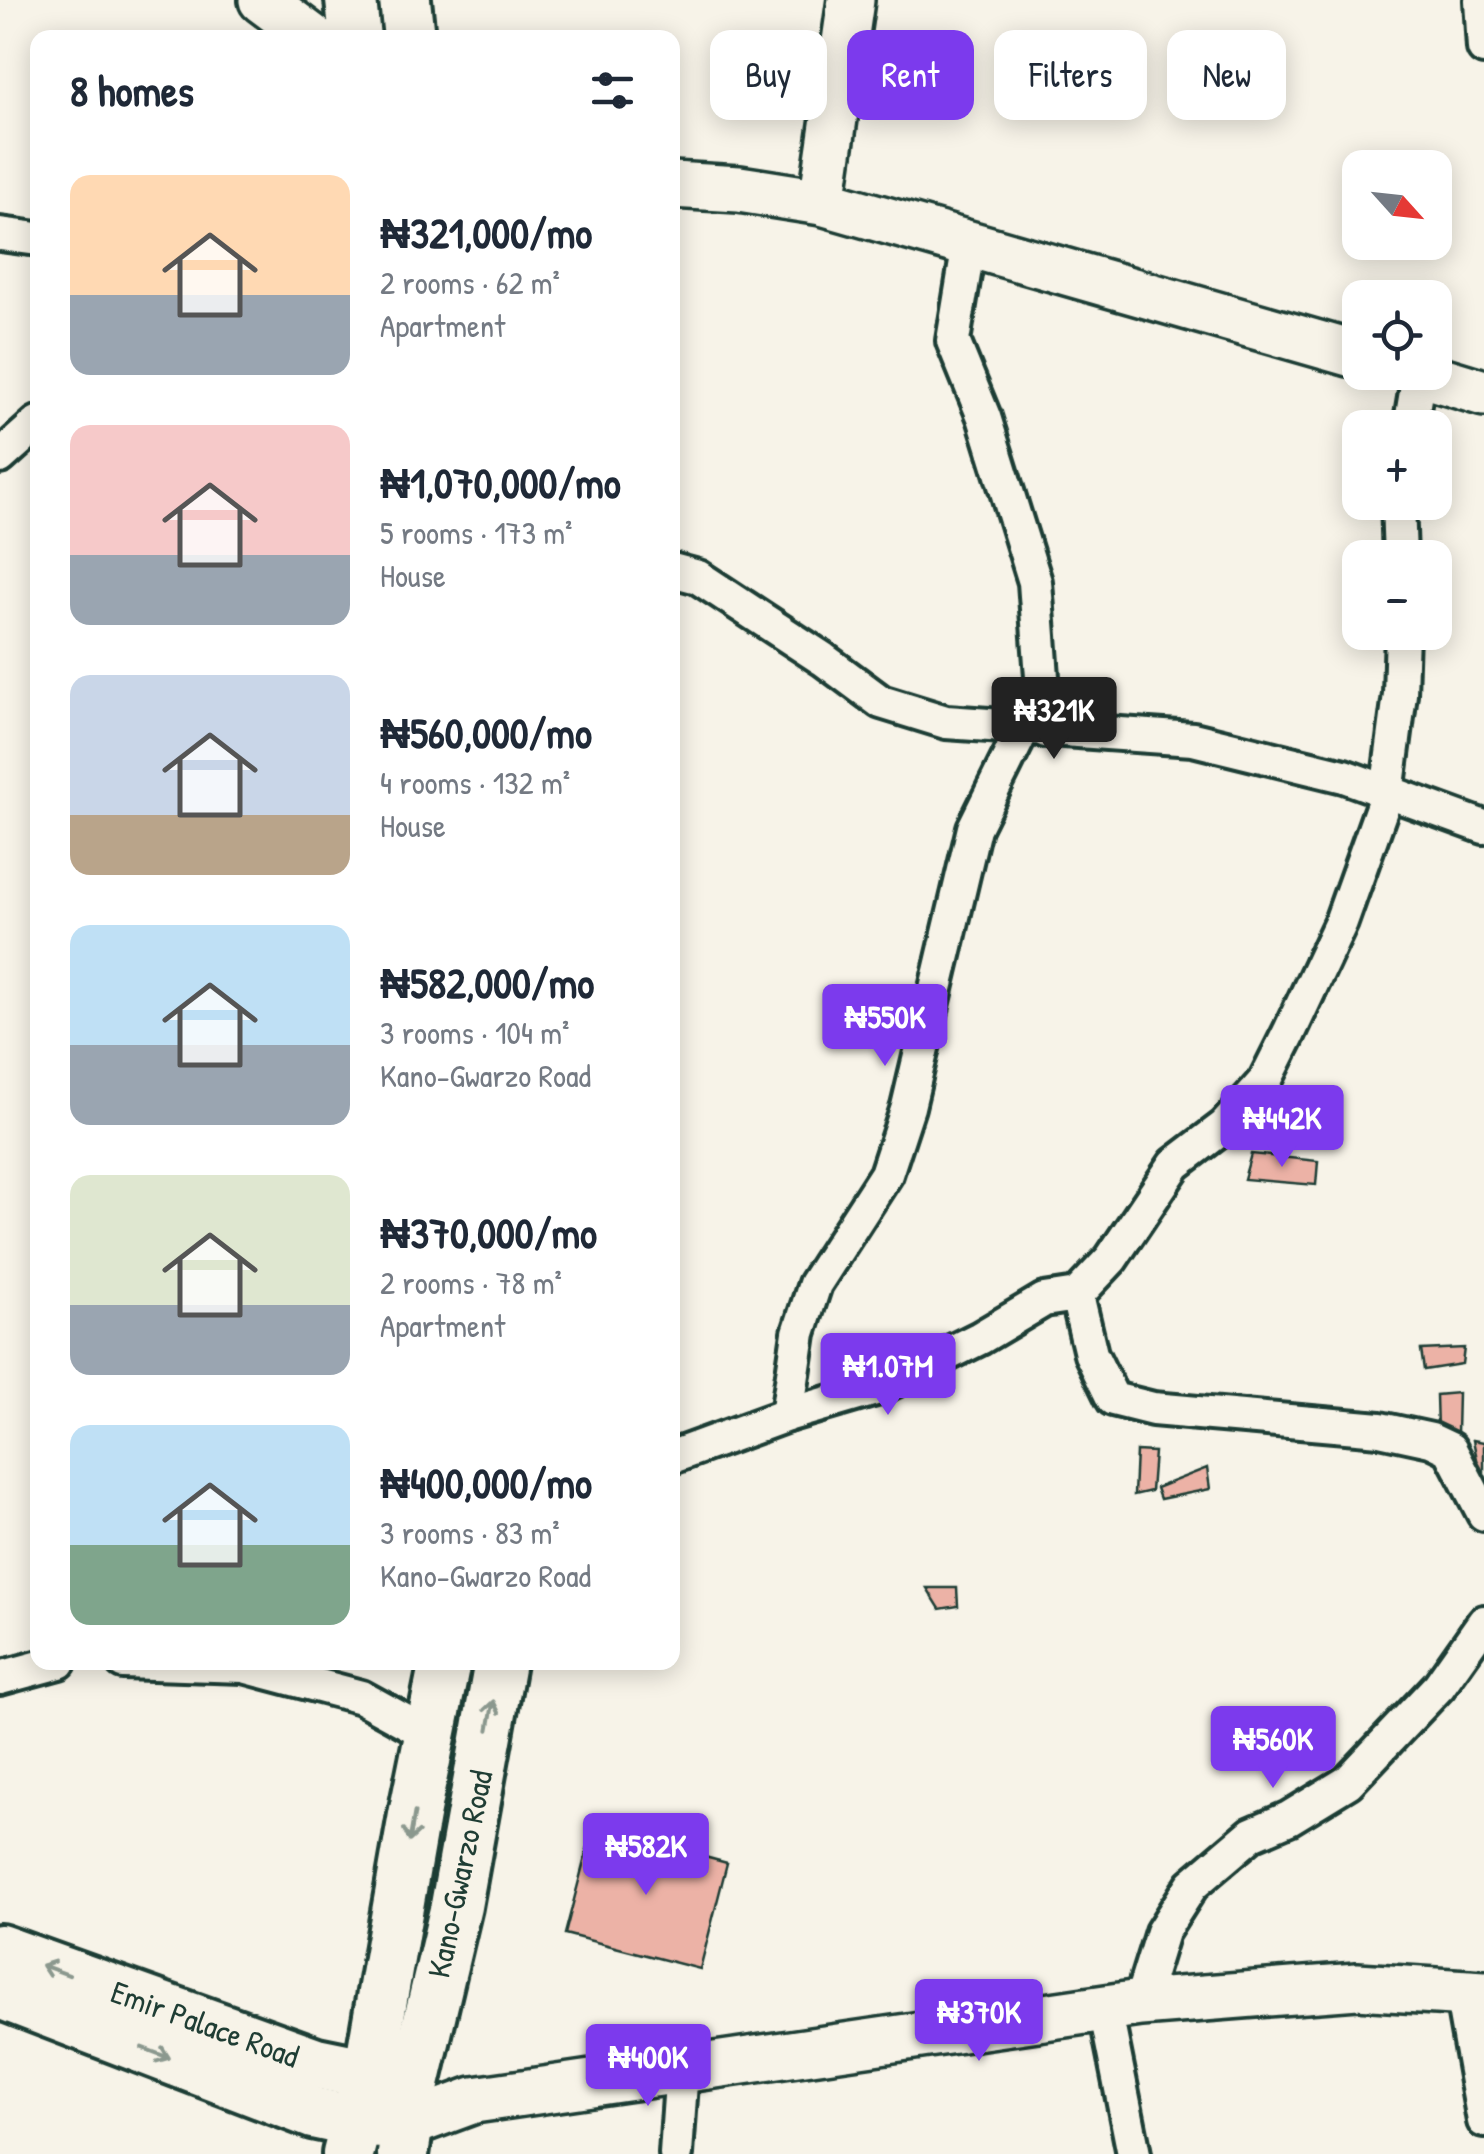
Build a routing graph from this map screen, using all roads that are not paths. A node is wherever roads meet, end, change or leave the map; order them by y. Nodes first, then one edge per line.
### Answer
1 (262, 0) edge
2 (351, 0) edge
3 (405, 0) edge
4 (851, 0) edge
5 (1481, 0) edge
6 (303, 30) edge
7 (354, 30) edge
8 (408, 30) edge
9 (1484, 48) edge
10 (680, 185) edge
11 (822, 202) junction
12 (0, 234) edge
13 (30, 238) edge
14 (969, 244) junction
15 (1342, 351) edge
16 (1452, 383) edge
17 (1484, 393) edge
18 (30, 431) edge
19 (0, 457) edge
20 (680, 572) edge
21 (1401, 650) edge
22 (1034, 730) junction
23 (1387, 792) junction
24 (1484, 827) edge
25 (1077, 1295) junction
26 (787, 1416) junction
27 (680, 1454) edge
28 (1484, 1514) edge
29 (1484, 1622) edge
30 (30, 1670) edge
31 (259, 1670) edge
32 (444, 1670) edge
33 (499, 1670) edge
34 (0, 1678) edge
35 (432, 1736) junction
36 (0, 1950) edge
37 (0, 1993) edge
38 (1472, 1993) edge
39 (1123, 2005) junction
40 (682, 2068) junction
41 (399, 2109) edge
42 (1484, 2121) edge
43 (352, 2138) edge
44 (676, 2154) edge
45 (1134, 2154) edge

1 - 6 main road
2 - 7 main road
3 - 8 main road
4 - 11 main road
5 - 9 street
10 - 11 main road
11 - 14 main road
12 - 13 street
14 - 15 main road
14 - 22 street
16 - 17 main road
18 - 19 street
20 - 22 street
21 - 23 street
22 - 23 street
22 - 26 street
23 - 24 street
23 - 25 street
25 - 26 street
25 - 28 street
26 - 27 street
29 - 39 street
30 - 34 street
31 - 35 street
32 - 35 main road, Kano-Gwarzo Road
41 -> 33 main road, Kano-Gwarzo Road
35 -> 41 main road, Kano-Gwarzo Road
41 -> 36 main road, Emir Palace Road
37 -> 43 main road, Emir Palace Road
38 - 39 main road
38 - 42 street
39 - 40 main road
39 - 45 street
40 - 41 main road
40 - 44 street
41 - 43 main road

